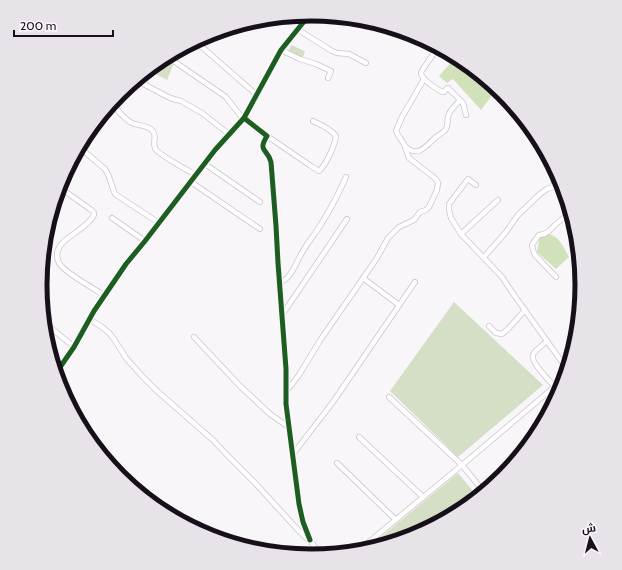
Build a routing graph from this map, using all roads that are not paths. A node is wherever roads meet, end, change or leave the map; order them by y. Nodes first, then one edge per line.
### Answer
1 (303, 21) edge
2 (297, 30) junction
3 (200, 45) edge
4 (281, 50) junction
5 (435, 52) edge
6 (175, 62) dead end
7 (366, 63) dead end
8 (328, 78) dead end
9 (424, 79) junction
10 (142, 83) edge
11 (257, 95) junction
12 (460, 100) junction
13 (115, 108) edge
14 (466, 115) dead end
15 (244, 119) junction
16 (313, 121) dead end
17 (230, 135) junction
18 (267, 136) junction
19 (405, 146) junction
20 (84, 150) edge
21 (205, 164) junction
22 (196, 175) junction
23 (346, 176) dead end
24 (191, 182) junction
25 (554, 183) edge
26 (476, 185) dead end
27 (64, 191) edge
28 (498, 200) dead end
29 (260, 202) dead end
30 (566, 216) edge
31 (112, 218) dead end
32 (347, 219) dead end
33 (159, 223) junction
34 (260, 229) dead end
35 (461, 234) junction
36 (145, 241) junction
37 (484, 257) junction
38 (556, 277) dead end
39 (363, 278) junction
40 (280, 282) junction
41 (415, 282) dead end
42 (104, 295) junction
43 (399, 305) junction
44 (525, 310) junction
45 (282, 315) junction
46 (89, 319) junction
47 (490, 326) dead end
48 (50, 327) edge
49 (194, 337) dead end
50 (547, 341) junction
51 (74, 347) junction
52 (59, 363) edge
53 (563, 363) edge
54 (62, 365) joint
55 (554, 387) joint
56 (286, 392) junction
57 (389, 397) dead end
58 (290, 428) junction
59 (359, 437) dead end
60 (293, 454) junction
61 (337, 463) dead end
62 (462, 465) junction
63 (480, 487) edge
64 (424, 497) junction
65 (396, 520) junction
66 (310, 540) junction
67 (368, 543) edge
68 (317, 549) edge

1 - 2 street
2 - 4 street
2 - 7 street
3 - 11 street
4 - 8 street
4 - 11 street
5 - 9 street
6 - 15 street
9 - 12 street
9 - 19 street
10 - 17 street
11 - 15 street
12 - 14 street
12 - 19 street
13 - 22 street
15 - 17 street
15 - 18 street
16 - 18 street
17 - 21 street
18 - 40 street
19 - 39 street
20 - 33 street
21 - 22 street
21 - 29 street
22 - 24 street
23 - 40 street
24 - 33 street
24 - 34 street
25 - 37 street
26 - 35 street
27 - 42 street
28 - 35 street
30 - 38 street
31 - 36 street
32 - 45 street
33 - 36 street
35 - 37 street
36 - 42 street
37 - 44 street
39 - 43 street
39 - 56 street
40 - 45 street
41 - 43 street
42 - 46 street
43 - 60 street
44 - 47 street
44 - 50 street
45 - 56 street
46 - 51 street
46 - 66 street
48 - 51 street
49 - 58 street
50 - 53 street
50 - 55 street
51 - 54 street
52 - 54 street
55 - 62 street
56 - 58 street
57 - 62 street
58 - 60 street
59 - 64 street
60 - 66 street
61 - 65 street
62 - 63 street
62 - 64 street
64 - 65 street
65 - 67 street
66 - 68 street

